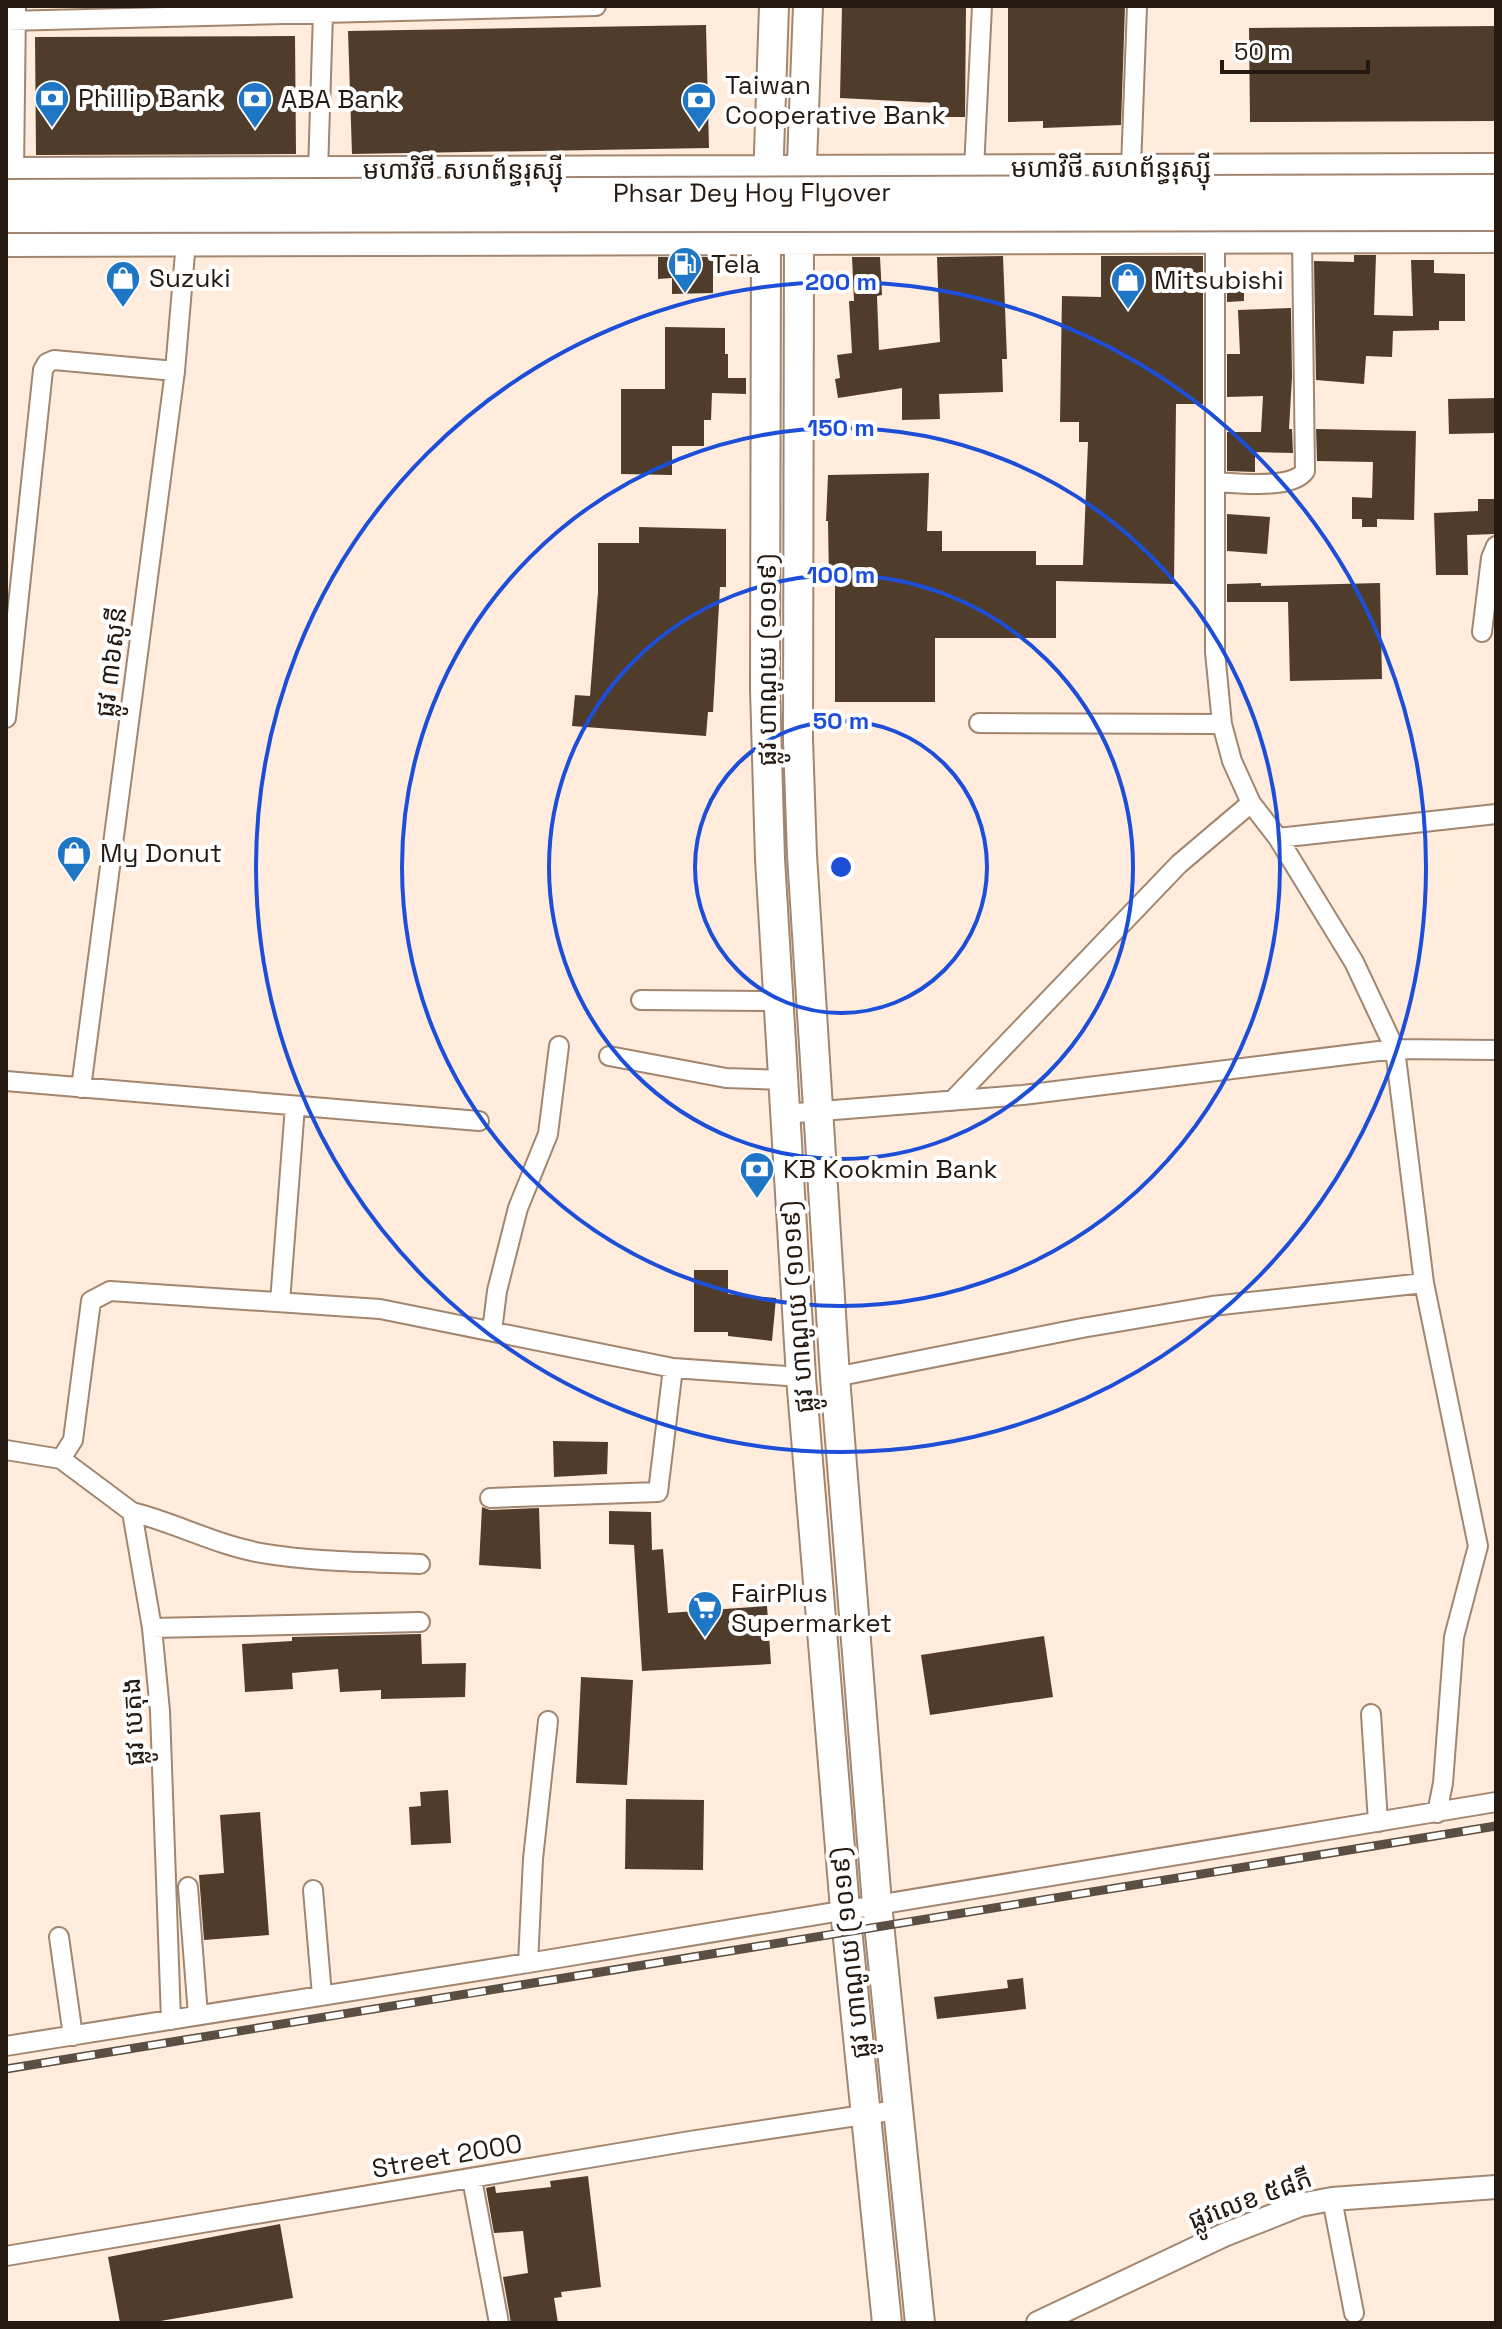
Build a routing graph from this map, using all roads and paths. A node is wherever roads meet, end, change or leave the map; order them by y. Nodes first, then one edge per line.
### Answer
1 (596, 6) edge
2 (774, 6) edge
3 (808, 6) edge
4 (982, 6) edge
5 (1137, 6) edge
6 (466, 8) edge
7 (180, 11) edge
8 (323, 13) junction
9 (12, 16) edge
10 (1131, 168) junction
11 (1496, 168) edge
12 (767, 169) junction
13 (800, 169) junction
14 (974, 169) junction
15 (318, 171) junction
16 (348, 171) junction
17 (9, 179) edge
18 (1496, 190) edge
19 (1496, 215) edge
20 (6, 217) edge
21 (1496, 238) edge
22 (1133, 239) junction
23 (1215, 239) junction
24 (1302, 239) junction
25 (766, 240) junction
26 (799, 240) junction
27 (186, 241) junction
28 (346, 241) junction
29 (6, 242) edge
30 (175, 371) junction
31 (1215, 482) junction
32 (6, 534) edge
33 (26, 535) junction
34 (1496, 546) edge
35 (1482, 632) dead end
36 (10, 651) edge
37 (6, 718) edge
38 (979, 723) dead end
39 (1222, 724) junction
40 (1251, 803) junction
41 (1496, 814) edge
42 (1278, 838) junction
43 (641, 1000) dead end
44 (778, 1001) junction
45 (559, 1046) dead end
46 (1395, 1049) junction
47 (1496, 1050) edge
48 (609, 1056) dead end
49 (782, 1080) junction
50 (6, 1081) edge
51 (81, 1088) junction
52 (952, 1101) junction
53 (295, 1106) junction
54 (817, 1113) junction
55 (784, 1114) junction
56 (479, 1121) dead end
57 (1424, 1283) junction
58 (280, 1302) junction
59 (492, 1331) junction
60 (673, 1368) junction
61 (801, 1377) junction
62 (835, 1377) junction
63 (6, 1450) edge
64 (61, 1459) junction
65 (490, 1498) dead end
66 (132, 1512) junction
67 (420, 1564) dead end
68 (420, 1622) dead end
69 (152, 1628) junction
70 (1371, 1714) dead end
71 (548, 1721) dead end
72 (1496, 1802) edge
73 (1437, 1813) junction
74 (1378, 1822) junction
75 (188, 1887) dead end
76 (313, 1890) dead end
77 (877, 1904) junction
78 (845, 1909) junction
79 (59, 1937) dead end
80 (528, 1963) junction
81 (322, 1995) junction
82 (198, 2015) junction
83 (171, 2020) junction
84 (73, 2036) junction
85 (6, 2046) edge
86 (897, 2110) junction
87 (867, 2114) junction
88 (472, 2179) junction
89 (1496, 2187) edge
90 (1332, 2199) junction
91 (6, 2256) edge
92 (1354, 2313) dead end
93 (499, 2323) edge
94 (887, 2323) edge
95 (920, 2323) edge
96 (1038, 2323) edge

1 - 6 street
2 - 12 main road, ផ្លូវ ហាណូយ (១០១៩)
3 - 13 main road, ផ្លូវ ហាណូយ (១០១៩)
4 - 14 street
5 - 10 street
6 - 8 street
7 - 8 street
7 - 9 street
8 - 15 street
9 - 17 street
10 - 11 main road, មហាវិថី សហព័ន្ធរុស្ស៊ី
10 - 14 main road, មហាវិថី សហព័ន្ធរុស្ស៊ី
10 - 22 main road
12 - 13 main road, មហាវិថី សហព័ន្ធរុស្ស៊ី
12 - 16 main road, មហាវិថី សហព័ន្ធរុស្ស៊ី
12 - 25 main road, ផ្លូវ ហាណូយ (១០១៩)
13 - 14 main road, មហាវិថី សហព័ន្ធរុស្ស៊ី
13 - 26 main road, ផ្លូវ ហាណូយ (១០១៩)
15 - 16 main road, មហាវិថី សហព័ន្ធរុស្ស៊ី
15 - 17 main road, មហាវិថី សហព័ន្ធរុស្ស៊ី
16 - 28 main road
17 - 18 highway, Phsar Dey Hoy Flyover, bridge
19 - 20 highway, Phsar Dey Hoy Flyover, bridge
21 - 24 main road
22 - 23 main road
22 - 26 main road
23 - 24 main road
23 - 31 street
24 - 31 street
25 - 26 main road
25 - 28 main road
25 - 44 main road, ផ្លូវ ហាណូយ (១០១៩)
26 - 54 main road, ផ្លូវ ហាណូយ (១០១៩)
27 - 28 main road
27 - 29 main road
27 - 30 street, ផ្លូវ ៣៦សូនី
30 - 33 street
30 - 51 street, ផ្លូវ ៣៦សូនី
31 - 39 street
32 - 33 street
33 - 36 street
34 - 35 street
36 - 37 street
38 - 39 street
39 - 40 street
40 - 42 street
40 - 52 street
41 - 42 street
42 - 46 street
43 - 44 street
44 - 49 main road, ផ្លូវ ហាណូយ (១០១៩)
45 - 59 street
46 - 47 street
46 - 52 street
46 - 57 street
48 - 49 street
49 - 55 main road, ផ្លូវ ហាណូយ (១០១៩)
50 - 51 street
51 - 53 street
52 - 54 street
53 - 56 street
53 - 58 street
54 - 55 street
54 - 62 main road, ផ្លូវ ហាណូយ (១០១៩)
55 - 61 main road, ផ្លូវ ហាណូយ (១០១៩)
57 - 62 street
57 - 73 street
58 - 59 street
58 - 64 street
59 - 60 street
60 - 61 street
60 - 65 street
61 - 78 main road, ផ្លូវ ហាណូយ (១០១៩)
62 - 77 main road, ផ្លូវ ហាណូយ (១០១៩)
63 - 64 street
64 - 66 street
66 - 67 street
66 - 69 street, ផ្លូវ បេតុង
68 - 69 street
69 - 83 street, ផ្លូវ បេតុង
70 - 74 street
71 - 80 street
72 - 73 street
73 - 74 street
74 - 77 street
75 - 82 street
76 - 81 street
77 - 78 street
77 - 86 main road, ផ្លូវ ហាណូយ (១០១៩)
78 - 80 street
78 - 87 main road, ផ្លូវ ហាណូយ (១០១៩)
79 - 84 street
80 - 81 street
81 - 82 street
82 - 83 street
83 - 84 street
84 - 85 street
86 - 87 street, Street 2000
86 - 95 main road, ផ្លូវ ហាណូយ (១០១៩)
87 - 88 street, Street 2000
87 - 94 main road, ផ្លូវ ហាណូយ (១០១៩)
88 - 91 street, Street 2000
88 - 93 street
89 - 90 street, ផ្លូវលេខ ៥៨ភី
90 - 92 street
90 - 96 street, ផ្លូវលេខ ៥៨ភី

